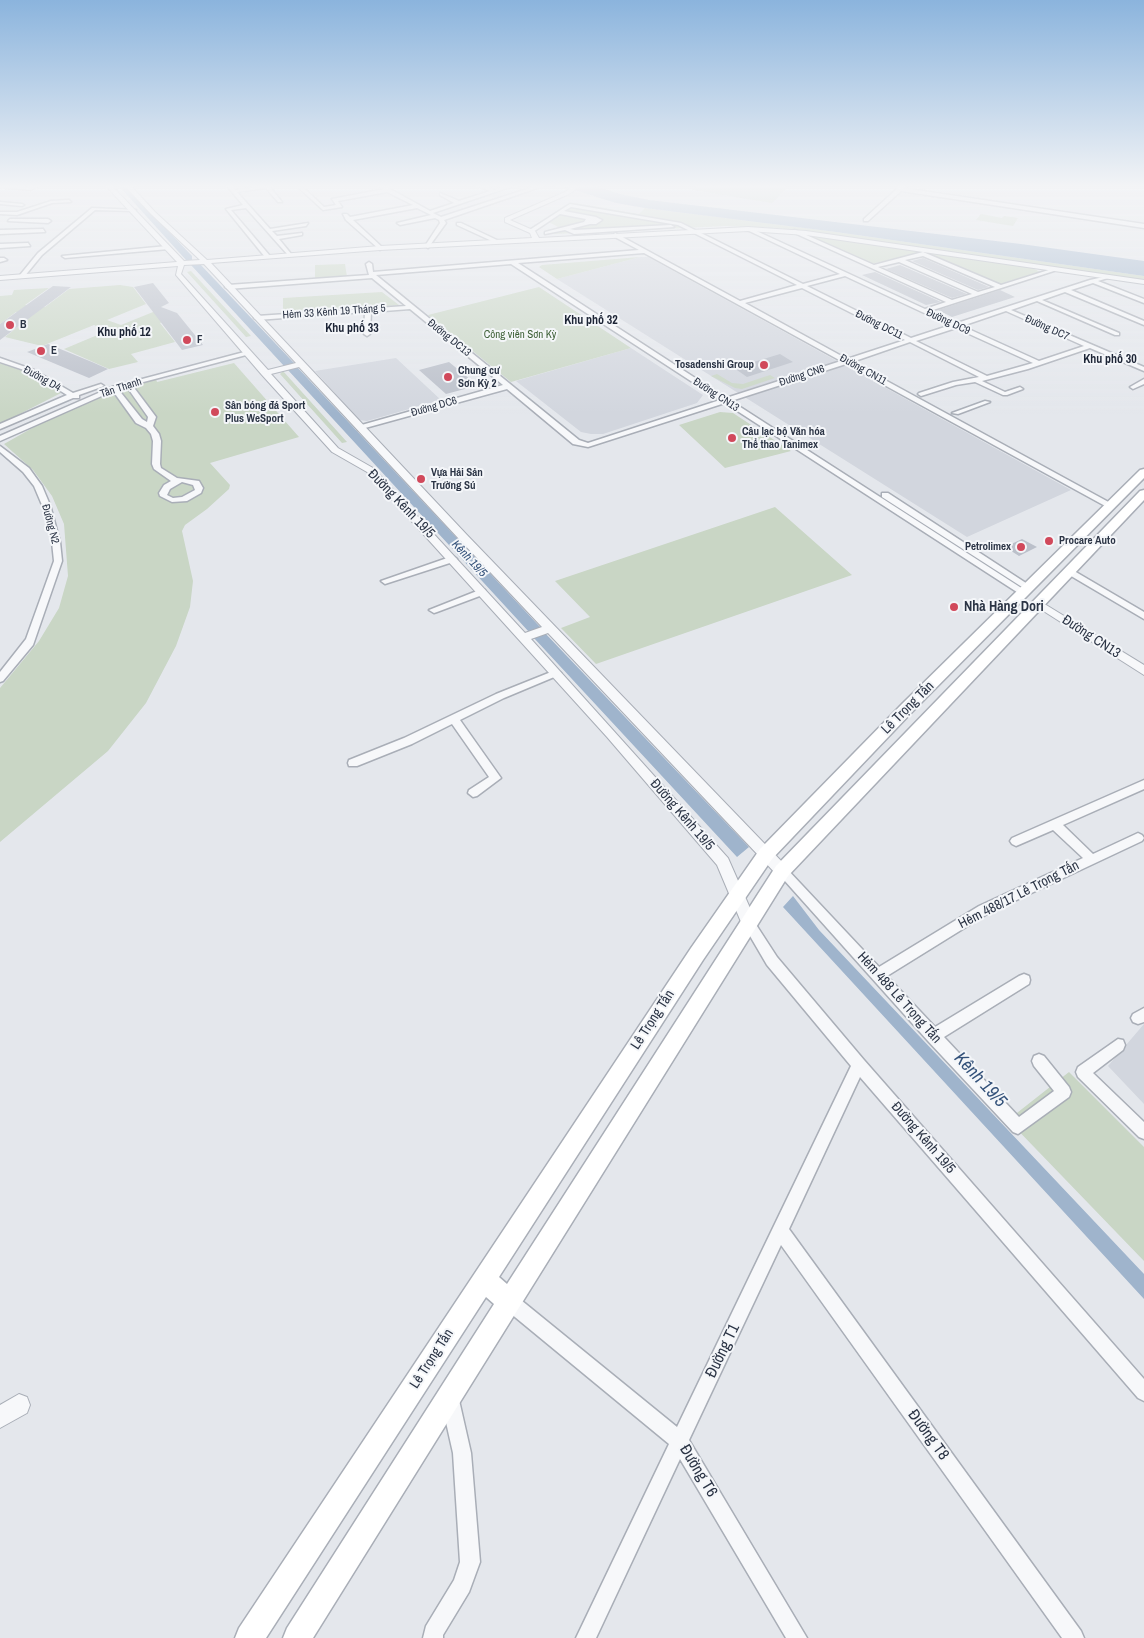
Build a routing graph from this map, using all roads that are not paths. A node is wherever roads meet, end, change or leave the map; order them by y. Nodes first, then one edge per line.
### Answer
1 (34, 261) edge
2 (194, 261) edge
3 (201, 261) edge
4 (529, 261) edge
5 (663, 261) edge
6 (675, 261) edge
7 (754, 261) edge
8 (818, 261) edge
9 (861, 261) edge
10 (894, 261) edge
11 (903, 261) edge
12 (941, 261) edge
13 (1004, 261) edge
14 (185, 262) junction
15 (512, 262) junction
16 (522, 262) junction
17 (160, 264) junction
18 (369, 264) dead end
19 (873, 267) junction
20 (1057, 269) junction
21 (178, 274) junction
22 (845, 274) junction
23 (372, 275) junction
24 (22, 276) junction
25 (1106, 277) junction
26 (0, 278) edge
27 (1092, 281) junction
28 (1144, 282) edge
29 (802, 286) junction
30 (228, 287) junction
31 (1001, 287) junction
32 (1065, 290) junction
33 (977, 294) junction
34 (1036, 299) junction
35 (747, 300) junction
36 (1144, 301) edge
37 (951, 302) junction
38 (740, 303) junction
39 (411, 307) junction
40 (1005, 309) junction
41 (368, 310) junction
42 (924, 311) junction
43 (257, 318) junction
44 (1144, 323) edge
45 (955, 326) junction
46 (367, 334) dead end
47 (1117, 334) dead end
48 (910, 340) junction
49 (1089, 346) junction
50 (245, 350) junction
51 (855, 358) junction
52 (0, 360) edge
53 (846, 361) junction
54 (298, 364) junction
55 (1039, 364) junction
56 (1144, 369) edge
57 (265, 372) junction
58 (986, 378) junction
59 (976, 380) junction
60 (1144, 381) edge
61 (128, 384) junction
62 (508, 386) junction
63 (1133, 387) dead end
64 (114, 388) junction
65 (1020, 389) dead end
66 (921, 394) junction
67 (73, 395) junction
68 (734, 398) junction
69 (84, 400) junction
70 (725, 401) junction
71 (987, 402) dead end
72 (956, 414) junction
73 (149, 426) junction
74 (0, 427) edge
75 (361, 428) junction
76 (0, 440) edge
77 (584, 445) joint
78 (0, 448) edge
79 (1144, 472) edge
80 (176, 481) dead end
81 (1144, 493) edge
82 (891, 498) junction
83 (882, 502) junction
84 (1113, 502) junction
85 (453, 559) junction
86 (1069, 571) junction
87 (385, 581) dead end
88 (1025, 590) junction
89 (482, 592) junction
90 (1041, 600) junction
91 (434, 610) dead end
92 (1144, 616) edge
93 (546, 629) junction
94 (527, 636) junction
95 (1144, 660) edge
96 (1144, 671) edge
97 (556, 673) junction
98 (0, 678) edge
99 (455, 720) junction
100 (353, 763) dead end
101 (1144, 784) edge
102 (473, 793) dead end
103 (1054, 824) junction
104 (1138, 838) dead end
105 (1016, 841) dead end
106 (766, 854) junction
107 (1091, 859) junction
108 (782, 871) junction
109 (736, 896) junction
110 (749, 924) junction
111 (878, 974) junction
112 (1024, 980) dead end
113 (934, 1036) junction
114 (1118, 1045) dead end
115 (1038, 1061) dead end
116 (860, 1065) junction
117 (1144, 1132) edge
118 (781, 1232) junction
119 (484, 1280) junction
120 (510, 1302) junction
121 (1144, 1392) edge
122 (449, 1398) junction
123 (19, 1406) dead end
124 (0, 1417) edge
125 (679, 1440) junction
126 (249, 1638) edge
127 (297, 1638) edge
128 (432, 1638) edge
129 (586, 1638) edge
130 (797, 1638) edge
131 (1074, 1638) edge

1 - 24 street
2 - 14 street
3 - 30 street, Đường Kênh 19/5
4 - 16 street
5 - 38 street, Đường CN11
6 - 35 street, Đường CN11
7 - 29 street, Đường DC11
8 - 22 street, Đường DC9
9 - 19 street
10 - 19 street
11 - 33 street
12 - 31 street
13 - 20 street
14 - 17 street
14 - 21 street
15 - 16 street
15 - 23 street
15 - 70 street, Đường CN13
16 - 68 street, Đường CN13
17 - 21 street, Đường Kênh 19/5
17 - 24 street
18 - 23 street
19 - 37 street
20 - 25 street
20 - 31 street
21 - 50 street, Đường Kênh 19/5
22 - 29 street
22 - 42 street, Đường DC9
23 - 30 street
23 - 39 street, Đường DC13
24 - 26 street
25 - 27 street, Đường CN6
25 - 28 street
27 - 32 street, Đường CN6
27 - 36 street
29 - 35 street
29 - 48 street, Đường DC11
30 - 43 street, Đường Kênh 19/5
31 - 33 street
32 - 34 street, Đường CN6
32 - 44 street
33 - 37 street
34 - 40 street, Đường CN6
34 - 47 street
35 - 38 street
35 - 51 street, Đường CN11
37 - 42 street
38 - 53 street, Đường CN11
39 - 41 street, Hẻm 33 Kênh 19 Tháng 5
39 - 62 street, Đường DC13
40 - 45 street, Đường CN6
40 - 49 street, Đường DC7
41 - 43 street, Hẻm 33 Kênh 19 Tháng 5
41 - 46 street
42 - 45 street, Đường DC9
43 - 54 street, Đường Kênh 19/5
45 - 48 street, Đường CN6
45 - 55 street, Đường DC9
48 - 51 street, Đường CN6
48 - 58 street, Đường DC11
49 - 55 street
49 - 56 street, Đường DC7
50 - 57 street, Đường Kênh 19/5
50 - 61 street, Tân Thạnh
50 - 67 street, Tân Thạnh
51 - 53 street, Đường CN6
51 - 66 street, Đường CN11
52 - 67 street, Đường D4
53 - 68 street, Đường CN6
53 - 84 street, Đường CN11
54 - 57 street
54 - 75 street, Đường Kênh 19/5
55 - 58 street
57 - 85 street, Đường Kênh 19/5
58 - 59 street
59 - 65 street
59 - 66 street
60 - 63 street
61 - 64 street, Tân Thạnh
61 - 73 street
62 - 75 street, Đường DC6
62 - 77 street, Đường DC13
64 - 69 street, Tân Thạnh
64 - 73 street
66 - 72 street, Đường CN11
67 - 69 street, Đường D4
67 - 74 street, Tân Thạnh
68 - 70 street, Đường CN6
68 - 82 street, Đường CN13
69 - 76 street, Tân Thạnh
70 - 77 street, Đường CN6
70 - 83 street, Đường CN13
71 - 72 street
72 - 84 street, Đường CN11
73 - 80 street
75 - 93 street, Đường Kênh 19/5
78 - 98 street, Đường N2
79 - 84 main road, Lê Trọng Tấn
81 - 86 main road, Lê Trọng Tấn
82 - 83 street
82 - 88 street, Đường CN13
83 - 88 street, Đường CN13
84 - 88 main road, Lê Trọng Tấn
85 - 87 street
85 - 89 street, Đường Kênh 19/5
86 - 90 main road, Lê Trọng Tấn
86 - 92 street
88 - 90 main road
88 - 106 main road, Lê Trọng Tấn
89 - 91 street
89 - 94 street, Đường Kênh 19/5
90 - 95 street, Đường CN13
90 - 96 street, Đường CN13
90 - 108 main road, Lê Trọng Tấn
93 - 94 street
93 - 106 street, Đường Kênh 19/5
94 - 97 street, Đường Kênh 19/5
97 - 99 street
97 - 109 street, Đường Kênh 19/5
99 - 100 street
99 - 102 street
101 - 103 street
103 - 105 street
103 - 107 street
104 - 107 street, Hẻm 488/17 Lê Trọng Tấn
106 - 108 street, Đường Kênh 19/5
106 - 109 main road, Lê Trọng Tấn
107 - 111 street, Hẻm 488/17 Lê Trọng Tấn
108 - 110 main road, Lê Trọng Tấn
108 - 111 street, Hẻm 488 Lê Trọng Tấn
109 - 110 street, Đường Kênh 19/5
109 - 119 main road, Lê Trọng Tấn
110 - 116 street, Đường Kênh 19/5
110 - 120 main road, Lê Trọng Tấn
111 - 113 street, Hẻm 488 Lê Trọng Tấn
112 - 113 street
113 - 115 street, Hẻm 488 Lê Trọng Tấn
114 - 117 street
116 - 118 street, Đường T1
116 - 121 street, Đường Kênh 19/5
118 - 125 street, Đường T1
118 - 131 street, Đường T8
119 - 120 main road
119 - 126 main road, Lê Trọng Tấn
120 - 122 main road, Lê Trọng Tấn
120 - 125 street, Đường T6
122 - 127 main road, Lê Trọng Tấn
122 - 128 street
123 - 124 street
125 - 129 street, Đường T1
125 - 130 street, Đường T6

